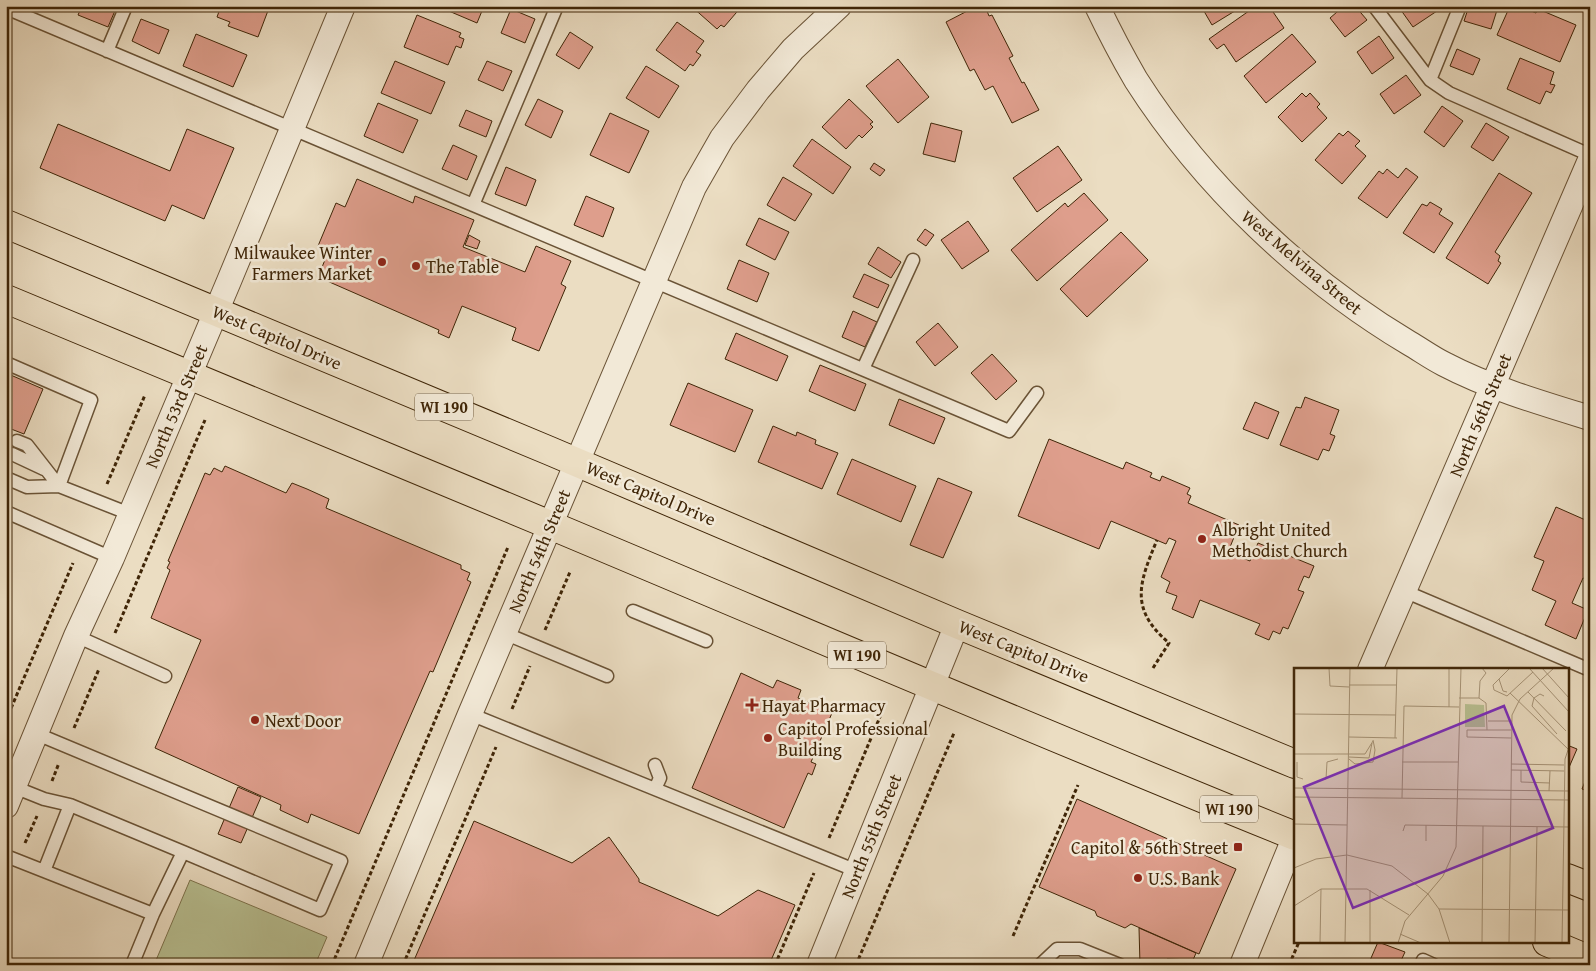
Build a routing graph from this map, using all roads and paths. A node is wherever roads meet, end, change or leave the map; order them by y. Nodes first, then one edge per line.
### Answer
1 (126, 6) edge
2 (343, 6) edge
3 (557, 6) edge
4 (839, 6) edge
5 (1097, 6) edge
6 (1374, 6) edge
7 (1460, 6) edge
8 (6, 8) edge
9 (107, 51) junction
10 (1430, 80) junction
11 (292, 129) junction
12 (1590, 155) edge
13 (1590, 160) edge
14 (473, 205) junction
15 (6, 224) edge
16 (913, 260) dead end
17 (653, 281) junction
18 (6, 299) edge
19 (216, 312) junction
20 (6, 363) edge
21 (863, 369) junction
22 (188, 377) junction
23 (1493, 386) junction
24 (1037, 393) dead end
25 (1590, 418) edge
26 (17, 441) dead end
27 (12, 454) dead end
28 (576, 462) junction
29 (45, 469) junction
30 (6, 478) edge
31 (59, 486) junction
32 (6, 512) edge
33 (130, 514) junction
34 (550, 525) junction
35 (1157, 540) dead end
36 (508, 547) dead end
37 (112, 558) junction
38 (570, 572) dead end
39 (1404, 591) junction
40 (633, 611) dead end
41 (957, 624) junction
42 (504, 633) junction
43 (76, 636) junction
44 (706, 641) dead end
45 (538, 647) junction
46 (1153, 668) dead end
47 (1371, 668) edge
48 (1590, 670) edge
49 (165, 676) dead end
50 (607, 676) dead end
51 (931, 687) junction
52 (885, 705) dead end
53 (470, 714) junction
54 (504, 728) junction
55 (37, 734) junction
56 (954, 734) dead end
57 (1294, 764) edge
58 (655, 765) dead end
59 (1078, 785) dead end
60 (655, 789) junction
61 (10, 796) edge
62 (70, 805) junction
63 (1294, 836) edge
64 (1294, 838) edge
65 (183, 852) junction
66 (6, 856) edge
67 (821, 856) junction
68 (44, 871) junction
69 (857, 871) junction
70 (1568, 878) edge
71 (1590, 887) edge
72 (153, 914) junction
73 (1013, 936) dead end
74 (1298, 944) edge
75 (1552, 944) edge
76 (1590, 960) edge
77 (132, 965) edge
78 (332, 965) edge
79 (366, 965) edge
80 (403, 965) edge
81 (775, 965) edge
82 (819, 965) edge
83 (856, 965) edge
84 (1040, 965) edge
85 (1120, 965) edge
86 (1242, 965) edge
87 (1289, 965) edge
88 (1421, 965) edge
89 (1434, 965) edge

1 - 9 lane
2 - 11 street, North 53rd Street
3 - 14 lane
4 - 17 street, North 54th Street
5 - 23 street, West Melvina Street
6 - 10 lane
7 - 10 lane
8 - 9 lane
9 - 11 lane
10 - 12 lane
11 - 14 lane
11 - 19 street, North 53rd Street
13 - 23 street, North 56th Street
14 - 17 lane
15 - 19 main road, West Capitol Drive / WI 190
16 - 21 lane
17 - 21 lane
17 - 28 street, North 54th Street
18 - 22 main road, WI 190
19 - 22 street, North 53rd Street
19 - 28 main road, West Capitol Drive / WI 190
20 - 31 lane
21 - 24 lane
22 - 33 street, North 53rd Street
22 - 34 main road, WI 190
23 - 25 street, West Melvina Street
23 - 39 street, North 56th Street
26 - 29 lane
27 - 29 lane
28 - 34 street, North 54th Street
28 - 41 main road, West Capitol Drive / WI 190
29 - 31 lane
30 - 31 lane
31 - 33 lane
32 - 37 lane
33 - 37 street, North 53rd Street
34 - 42 street, North 54th Street
34 - 51 main road, WI 190
35 - 46 path
36 - 78 path
37 - 43 street, North 53rd Street
38 - 45 path
39 - 47 street, North 56th Street
39 - 48 lane
40 - 44 lane
41 - 51 street, North 55th Street
41 - 57 main road, West Capitol Drive / WI 190
42 - 45 lane
42 - 53 street, North 54th Street
43 - 49 lane
43 - 55 street, North 53rd Street
45 - 50 lane
45 - 54 path
51 - 63 main road, WI 190
51 - 69 street, North 55th Street
52 - 67 path
53 - 54 lane
53 - 79 street, North 54th Street
54 - 60 lane
54 - 80 path
55 - 61 street, North 53rd Street
55 - 65 lane
56 - 83 path
58 - 60 lane
59 - 73 path
60 - 67 lane
61 - 62 lane
62 - 65 lane
62 - 68 lane
64 - 86 street
65 - 72 lane
66 - 68 lane
67 - 69 lane
67 - 81 path
68 - 72 lane
69 - 82 street, North 55th Street
70 - 71 main road
72 - 77 lane
74 - 87 path
75 - 76 main road
84 - 85 lane
88 - 89 lane

